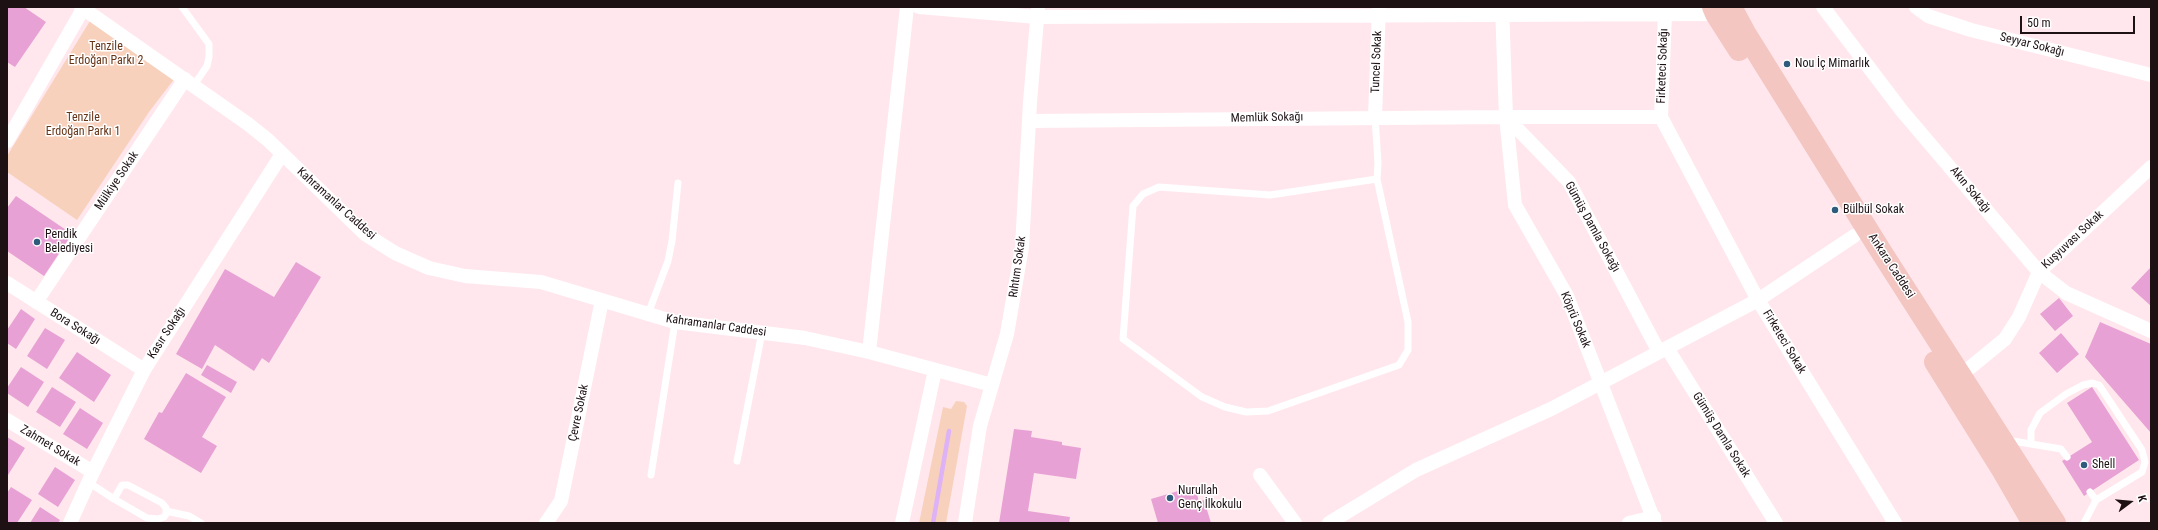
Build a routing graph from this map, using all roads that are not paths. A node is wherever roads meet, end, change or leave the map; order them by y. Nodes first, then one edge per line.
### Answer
1 (182, 7) edge
2 (906, 7) edge
3 (919, 7) edge
4 (1823, 7) edge
5 (1916, 7) edge
6 (87, 9) edge
7 (1723, 9) edge
8 (1502, 10) edge
9 (1379, 11) edge
10 (1037, 12) edge
11 (1665, 14) junction
12 (2151, 75) edge
13 (189, 82) junction
14 (1375, 117) junction
15 (1506, 117) junction
16 (1662, 117) junction
17 (1029, 121) junction
18 (7, 141) edge
19 (282, 154) junction
20 (2151, 167) edge
21 (1377, 179) junction
22 (678, 183) dead end
23 (1854, 236) junction
24 (2039, 272) junction
25 (7, 283) edge
26 (602, 300) junction
27 (1758, 300) junction
28 (36, 302) junction
29 (648, 314) junction
30 (675, 322) junction
31 (2151, 331) edge
32 (762, 332) junction
33 (1663, 350) junction
34 (869, 352) junction
35 (144, 370) junction
36 (935, 370) junction
37 (1961, 375) junction
38 (1602, 382) junction
39 (992, 385) junction
40 (7, 420) edge
41 (2003, 440) junction
42 (2031, 444) junction
43 (2067, 457) dead end
44 (738, 461) dead end
45 (651, 475) dead end
46 (1260, 475) dead end
47 (91, 477) junction
48 (2090, 492) dead end
49 (114, 498) junction
50 (2096, 500) junction
51 (166, 511) junction
52 (1654, 520) edge
53 (72, 522) edge
54 (201, 523) edge
55 (546, 523) edge
56 (902, 523) edge
57 (965, 523) edge
58 (1295, 523) edge
59 (1329, 523) edge
60 (1629, 523) edge
61 (1776, 523) edge
62 (1895, 523) edge
63 (2033, 523) edge
64 (2055, 523) edge
65 (2084, 523) edge

1 - 13 lane
2 - 34 street
3 - 10 street
4 - 24 street, Akın Sokağı
5 - 12 street, Seyyar Sokağı
6 - 13 street, Kahramanlar Caddesi
6 - 18 street
7 - 11 street
7 - 23 main road, Ankara Caddesi
7 - 37 main road, Ankara Caddesi
8 - 9 street
8 - 11 street
8 - 15 street, Köprü Sokak
9 - 10 street
9 - 14 street, Tuncel Sokak
10 - 17 street, Rıhtım Sokak
11 - 16 street, Firketeci Sokağı
13 - 19 street, Kahramanlar Caddesi
13 - 28 street, Mülkiye Sokak
14 - 15 street, Memlük Sokağı
14 - 17 street, Memlük Sokağı
14 - 21 lane
15 - 16 street, Memlük Sokağı
15 - 33 street, Gümüş Damla Sokağı
15 - 38 street, Köprü Sokak
16 - 27 street
17 - 39 street, Rıhtım Sokak
19 - 26 street, Kahramanlar Caddesi
19 - 35 street, Kasır Sokağı
20 - 24 street, Kuşyuvası Sokak
21 - 21 lane
22 - 29 lane
23 - 27 street
23 - 63 main road, Ankara Caddesi
24 - 31 street, Akın Sokağı
24 - 37 street, Kuşyuvası Sokak
25 - 28 street, Bora Sokağı
26 - 29 street, Kahramanlar Caddesi
26 - 55 street, Çevre Sokak
27 - 33 street, Firketeci Sokak
27 - 62 street, Firketeci Sokak
28 - 35 street, Bora Sokağı
29 - 30 street, Kahramanlar Caddesi
30 - 32 street, Kahramanlar Caddesi
30 - 45 lane
32 - 34 street, Kahramanlar Caddesi
32 - 44 lane
33 - 38 street, Firketeci Sokak
33 - 61 street, Gümüş Damla Sokak
34 - 36 street, Kahramanlar Caddesi
35 - 47 street, Kasır Sokağı
36 - 39 street, Kahramanlar Caddesi
36 - 56 street
37 - 41 main road, Ankara Caddesi
38 - 52 street, Köprü Sokak
38 - 59 street, Firketeci Sokak
39 - 57 street, Rıhtım Sokak
40 - 47 street, Zahmet Sokak
41 - 42 lane
41 - 64 main road, Ankara Caddesi
42 - 43 lane
42 - 50 lane
46 - 58 street
47 - 49 lane
47 - 53 street, Kasır Sokağı
48 - 50 lane
49 - 51 lane
49 - 51 lane
50 - 65 lane
51 - 54 lane
52 - 60 street

